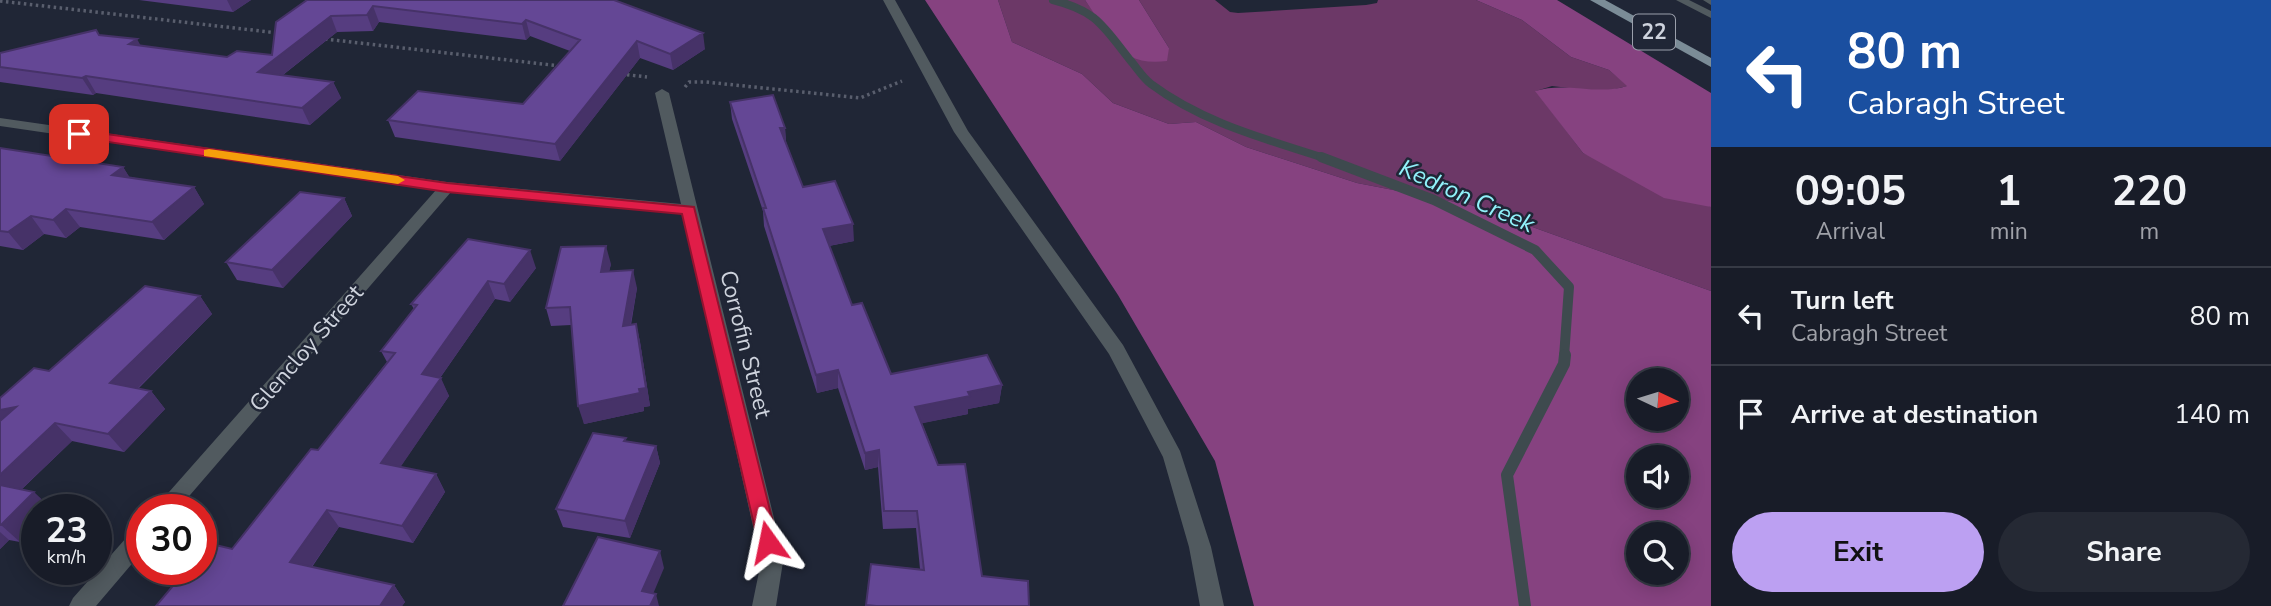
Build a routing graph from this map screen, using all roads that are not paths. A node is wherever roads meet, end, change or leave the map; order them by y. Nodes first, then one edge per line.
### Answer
1 (888, 0) edge
2 (1596, 0) edge
3 (1681, 0) edge
4 (1711, 15) edge
5 (1711, 63) edge
6 (662, 93) road end
7 (0, 122) edge
8 (447, 187) junction
9 (689, 210) junction
10 (178, 494) edge
11 (126, 554) edge
12 (81, 606) edge
13 (764, 606) edge
14 (1212, 606) edge

1 - 14 street
2 - 5 main road, 22
3 - 4 lane
6 - 9 street, Corrofin Street
7 - 8 street
8 - 9 street
8 - 10 street, Glencloy Street
9 - 13 street, Corrofin Street
11 - 12 street

